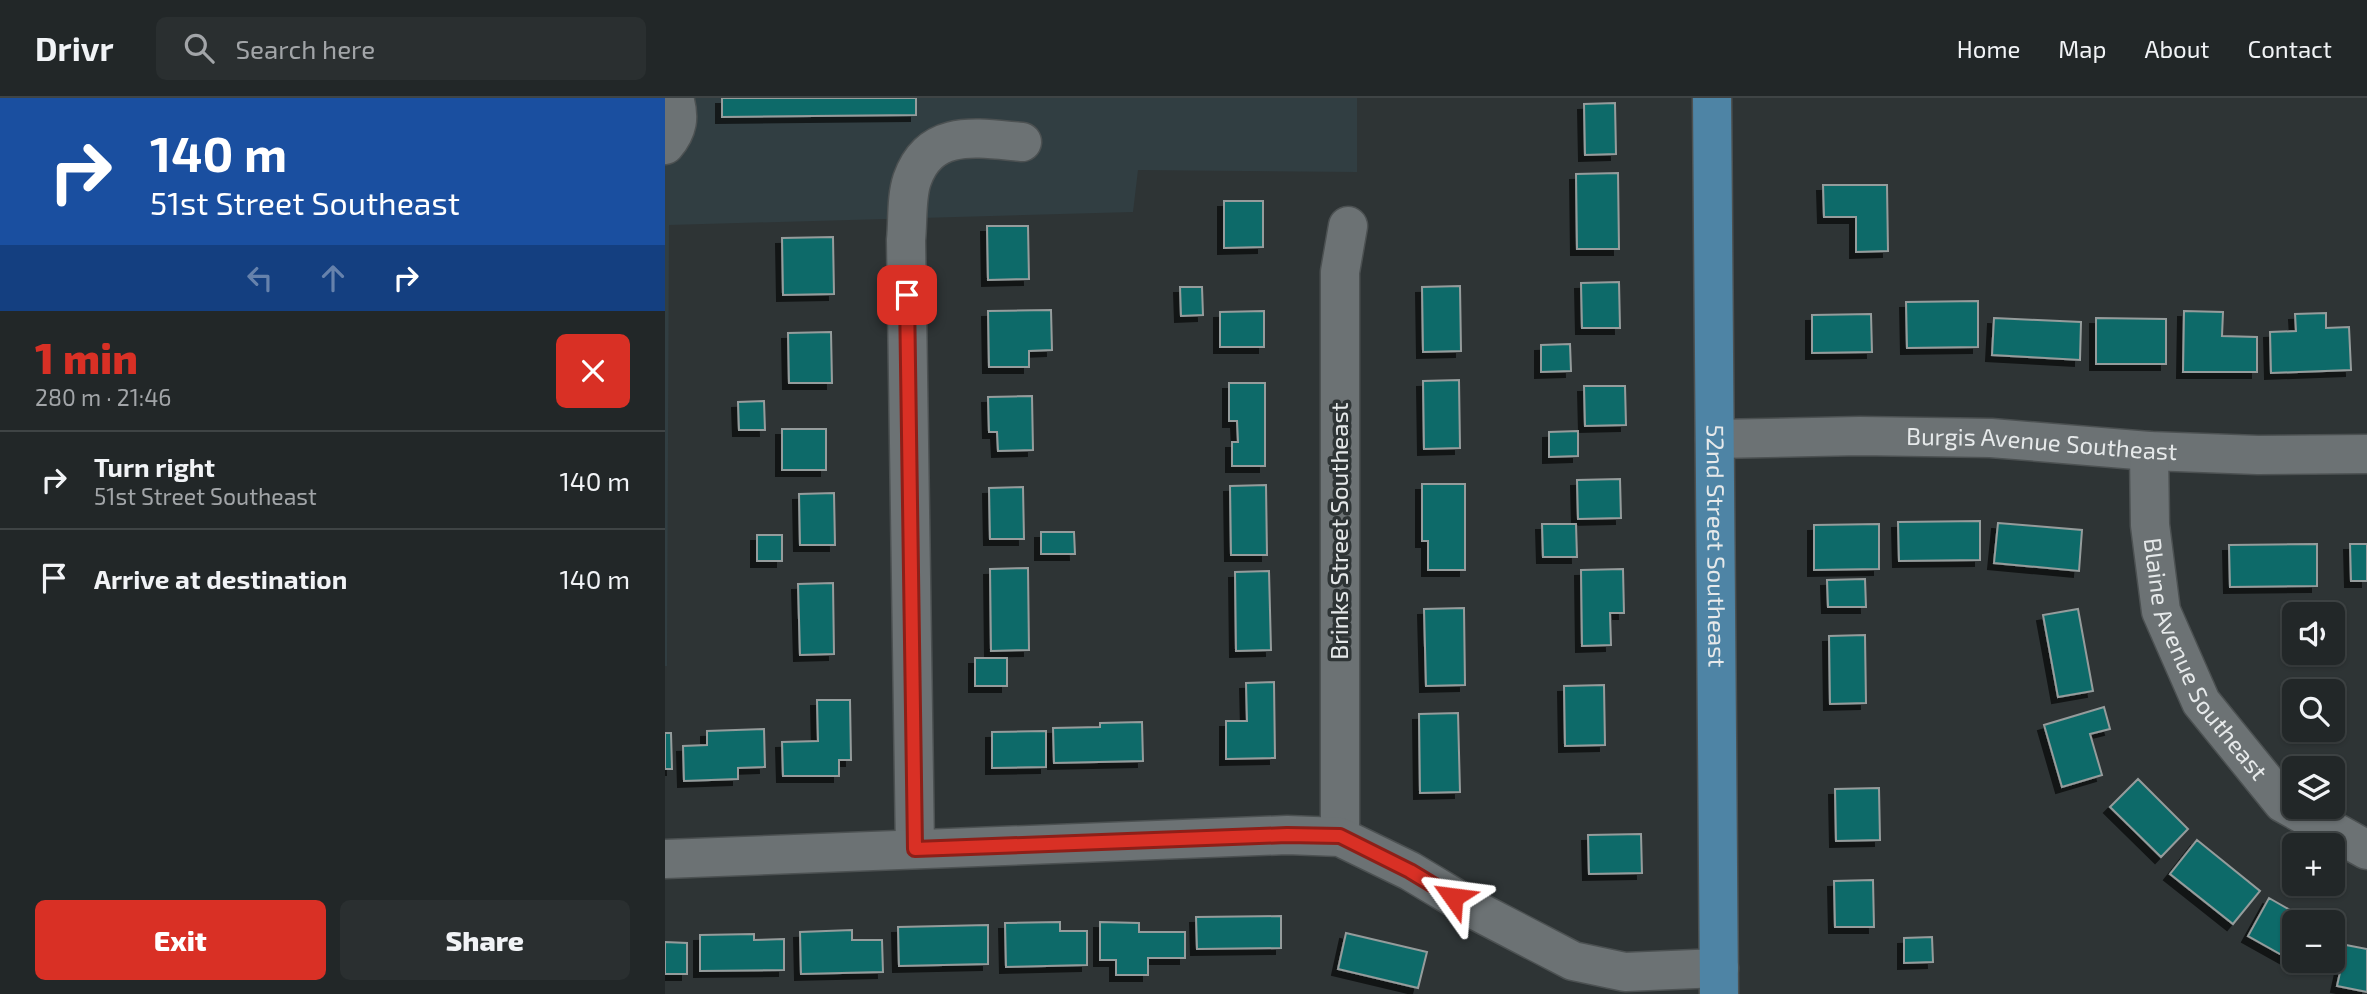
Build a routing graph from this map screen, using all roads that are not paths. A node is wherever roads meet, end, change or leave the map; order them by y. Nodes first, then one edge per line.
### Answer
1 (674, 98) edge
2 (1712, 98) edge
3 (1022, 142) dead end
4 (665, 145) edge
5 (1348, 226) dead end
6 (1715, 439) junction
7 (2149, 451) junction
8 (2367, 454) edge
9 (1340, 836) junction
10 (915, 849) junction
11 (2367, 849) edge
12 (665, 859) edge
13 (1719, 981) edge

1 - 4 street
2 - 6 main road, 52nd Street Southeast
3 - 10 street
5 - 9 street, Brinks Street Southeast
6 - 7 street, Burgis Avenue Southeast
6 - 13 main road, 52nd Street Southeast
7 - 8 street, Burgis Avenue Southeast
7 - 11 street, Blaine Avenue Southeast
9 - 10 street
9 - 13 street
10 - 12 street

